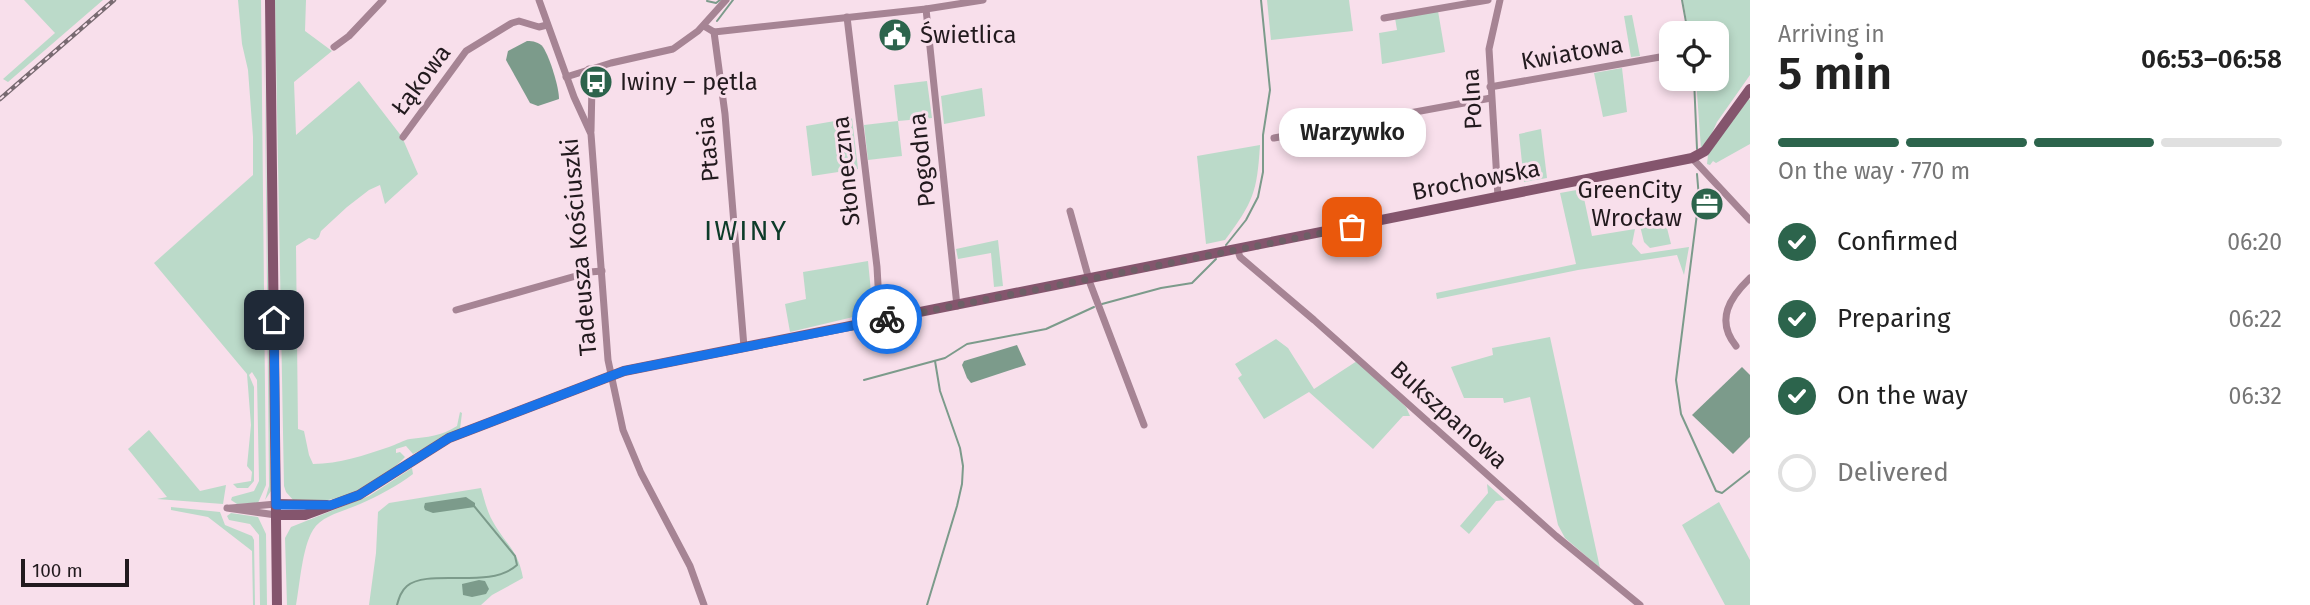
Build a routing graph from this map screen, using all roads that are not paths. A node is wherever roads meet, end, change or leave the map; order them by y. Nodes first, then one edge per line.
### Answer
1 (270, 0) edge
2 (383, 0) edge
3 (539, 0) edge
4 (726, 0) edge
5 (983, 0) edge
6 (1488, 0) edge
7 (1501, 0) edge
8 (1510, 0) edge
9 (926, 9) junction
10 (847, 17) junction
11 (1384, 18) dead end
12 (706, 23) junction
13 (547, 25) junction
14 (714, 32) junction
15 (334, 47) dead end
16 (1659, 57) edge
17 (589, 69) junction
18 (566, 77) junction
19 (1490, 87) junction
20 (1750, 89) edge
21 (1491, 98) junction
22 (591, 134) junction
23 (403, 137) dead end
24 (1274, 138) dead end
25 (1692, 158) junction
26 (1498, 197) junction
27 (1070, 211) dead end
28 (1750, 220) edge
29 (1237, 248) junction
30 (602, 271) junction
31 (1750, 278) edge
32 (1089, 279) junction
33 (957, 306) junction
34 (456, 310) dead end
35 (880, 320) junction
36 (1737, 346) dead end
37 (744, 347) junction
38 (611, 377) junction
39 (1144, 425) dead end
40 (276, 510) junction
41 (277, 605) edge
42 (704, 605) edge
43 (1640, 605) edge

1 - 40 street
2 - 15 street
3 - 13 street, Tadeusza Kościuszki
4 - 12 street
5 - 9 street
6 - 11 street
7 - 8 street
7 - 19 street, Polna
9 - 10 street
9 - 33 street, Pogodna
10 - 14 street
10 - 35 street, Słoneczna
12 - 14 street
12 - 17 street
13 - 18 street, Tadeusza Kościuszki
13 - 23 street, Łąkowa
14 - 37 street, Ptasia
16 - 19 street, Kwiatowa
17 - 18 street
17 - 22 street
18 - 22 street, Tadeusza Kościuszki
19 - 21 street, Polna
20 - 25 street, Brochowska
21 - 24 street
21 - 26 street, Polna
22 - 30 street, Tadeusza Kościuszki
25 - 26 street, Brochowska
25 - 28 street
26 - 29 street, Brochowska
27 - 32 street
29 - 32 street, Brochowska
29 - 43 street, Bukszpanowa
30 - 34 street
30 - 38 street, Tadeusza Kościuszki
31 - 36 street
32 - 33 street, Brochowska
32 - 39 street
33 - 35 street, Brochowska
35 - 37 street, Brochowska
37 - 38 street, Brochowska
38 - 40 street, Brochowska
38 - 42 street, Tadeusza Kościuszki
40 - 40 street
40 - 41 street

